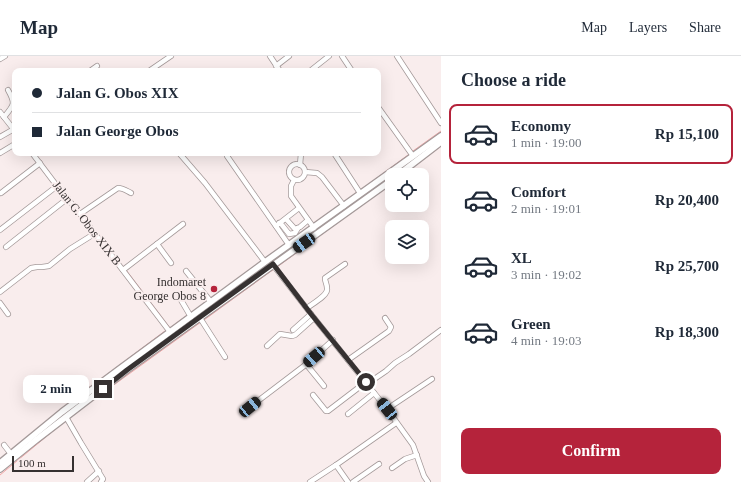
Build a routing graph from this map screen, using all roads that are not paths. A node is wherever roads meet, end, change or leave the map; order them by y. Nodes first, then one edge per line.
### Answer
1 (4, 56) edge
2 (171, 56) edge
3 (270, 56) edge
4 (289, 56) edge
5 (329, 56) edge
6 (342, 56) edge
7 (397, 56) edge
8 (0, 59) edge
9 (97, 66) dead end
10 (276, 66) joint
11 (94, 68) edge
12 (153, 68) edge
13 (314, 68) edge
14 (350, 68) edge
15 (8, 90) dead end
16 (12, 98) edge
17 (12, 107) edge
18 (381, 111) edge
19 (0, 112) edge
20 (4, 117) junction
21 (441, 123) edge
22 (12, 125) edge
23 (12, 129) edge
24 (441, 136) edge
25 (0, 138) edge
26 (441, 142) edge
27 (12, 146) edge
28 (0, 153) edge
29 (34, 156) edge
30 (182, 156) edge
31 (227, 156) edge
32 (301, 156) edge
33 (336, 156) edge
34 (413, 156) junction
35 (40, 163) junction
36 (300, 165) junction
37 (407, 168) edge
38 (305, 172) junction
39 (294, 180) junction
40 (385, 185) edge
41 (57, 186) junction
42 (1, 193) dead end
43 (131, 194) dead end
44 (360, 194) junction
45 (68, 198) junction
46 (343, 204) junction
47 (299, 208) junction
48 (80, 214) junction
49 (286, 218) junction
50 (308, 220) junction
51 (183, 224) dead end
52 (278, 225) junction
53 (298, 228) junction
54 (314, 228) junction
55 (0, 230) edge
56 (94, 234) junction
57 (288, 243) junction
58 (157, 244) junction
59 (6, 247) dead end
60 (264, 261) junction
61 (171, 263) dead end
62 (273, 264) junction
63 (345, 264) dead end
64 (123, 270) junction
65 (186, 271) dead end
66 (0, 292) edge
67 (181, 300) dead end
68 (211, 302) junction
69 (0, 303) edge
70 (306, 308) junction
71 (8, 314) dead end
72 (313, 316) junction
73 (191, 317) junction
74 (200, 318) junction
75 (385, 318) dead end
76 (293, 330) dead end
77 (441, 330) edge
78 (170, 332) junction
79 (333, 340) junction
80 (267, 346) dead end
81 (225, 357) dead end
82 (348, 360) junction
83 (306, 364) junction
84 (432, 379) dead end
85 (367, 383) junction
86 (324, 386) dead end
87 (374, 393) junction
88 (313, 395) dead end
89 (250, 407) dead end
90 (387, 409) junction
91 (348, 414) dead end
92 (66, 417) junction
93 (396, 423) junction
94 (4, 444) dead end
95 (11, 454) junction
96 (417, 455) junction
97 (1, 461) edge
98 (379, 464) dead end
99 (336, 465) junction
100 (392, 468) dead end
101 (0, 469) edge
102 (99, 471) junction
103 (318, 480) edge
104 (103, 481) edge
105 (87, 482) edge
106 (310, 482) edge
107 (348, 482) edge
108 (353, 482) edge
109 (428, 482) edge

1 - 8 street
2 - 12 street
3 - 10 street
4 - 10 street
5 - 13 street
6 - 14 street
7 - 21 street
9 - 11 street
15 - 16 street
17 - 20 street
18 - 34 street
19 - 20 street
20 - 22 street
23 - 25 street
24 - 34 main road
26 - 37 main road
27 - 28 street
29 - 35 street, Jalan G. Obos XIX B
30 - 60 street
31 - 52 street
32 - 36 street
33 - 44 street
34 - 44 main road
35 - 41 street, Jalan G. Obos XIX B
35 - 42 street
36 - 38 street
36 - 39 street
38 - 39 street
38 - 46 street
39 - 47 street
40 - 62 main road
41 - 45 street, Jalan G. Obos XIX B
41 - 55 street
43 - 48 street
44 - 46 main road
45 - 48 street, Jalan G. Obos XIX B
45 - 59 street
46 - 54 main road
47 - 49 street
47 - 50 street
48 - 56 street, Jalan G. Obos XIX B
49 - 52 street
49 - 53 street
50 - 53 street
50 - 54 street
51 - 58 street
52 - 53 street
52 - 57 street
54 - 57 main road
56 - 64 street, Jalan G. Obos XIX B
56 - 66 street
57 - 60 main road
58 - 61 street
58 - 64 street
60 - 68 main road
62 - 70 street
62 - 74 main road
63 - 70 street
64 - 78 street, Jalan G. Obos XIX B
65 - 68 street
67 - 73 street
68 - 73 main road
69 - 71 street
70 - 72 street
72 - 76 street
72 - 79 street
72 - 80 street
73 - 78 main road
74 - 81 street
74 - 92 main road
75 - 82 street
77 - 85 street
78 - 95 main road
79 - 82 street
79 - 83 street
82 - 85 street
83 - 86 street
83 - 89 street
84 - 90 street
85 - 87 street
85 - 88 street
87 - 90 street
87 - 91 street
90 - 93 street
92 - 101 main road
92 - 102 street
93 - 96 street
93 - 99 street
94 - 95 street
95 - 97 main road
96 - 100 street
96 - 109 street
98 - 108 street
99 - 103 street
99 - 107 street
102 - 104 street
102 - 105 street
103 - 106 street

